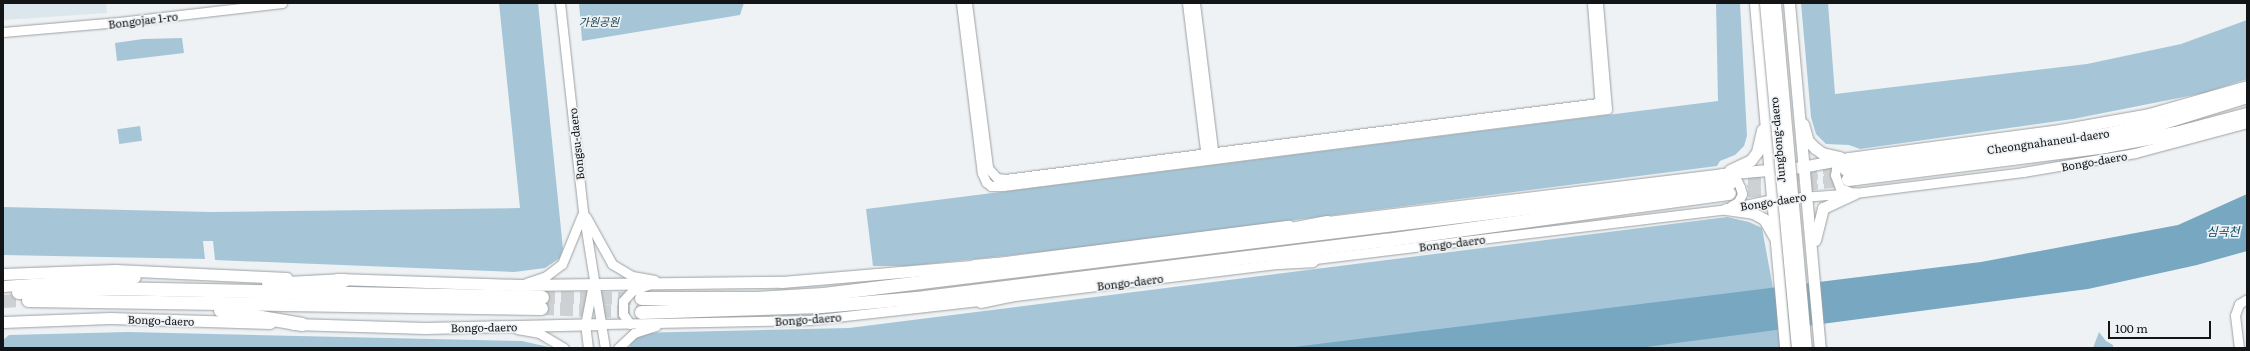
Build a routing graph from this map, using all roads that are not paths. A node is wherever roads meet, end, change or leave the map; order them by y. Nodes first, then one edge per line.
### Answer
1 (282, 3) edge
2 (560, 3) edge
3 (960, 3) edge
4 (967, 3) edge
5 (1187, 3) edge
6 (1195, 3) edge
7 (1592, 3) edge
8 (1598, 3) edge
9 (1755, 3) edge
10 (1765, 3) edge
11 (1775, 3) edge
12 (1789, 3) edge
13 (3, 32) edge
14 (2247, 86) edge
15 (2247, 96) edge
16 (1602, 105) junction
17 (1764, 105) junction
18 (1796, 105) junction
19 (2247, 114) edge
20 (2247, 123) edge
21 (1210, 156) junction
22 (1802, 166) junction
23 (1847, 169) junction
24 (1769, 170) junction
25 (1727, 183) junction
26 (1855, 193) junction
27 (1806, 195) junction
28 (1773, 199) junction
29 (1726, 209) junction
30 (583, 211) junction
31 (1327, 222) junction
32 (1812, 252) junction
33 (1159, 253) junction
34 (1126, 258) junction
35 (1777, 258) junction
36 (1312, 260) junction
37 (974, 266) junction
38 (1159, 268) junction
39 (1127, 272) junction
40 (3, 274) edge
41 (167, 274) junction
42 (344, 280) junction
43 (672, 284) junction
44 (520, 285) junction
45 (593, 285) junction
46 (650, 285) junction
47 (3, 286) edge
48 (110, 288) junction
49 (641, 298) tunnel mouth
50 (2247, 299) edge
51 (981, 300) junction
52 (123, 301) junction
53 (641, 312) tunnel mouth
54 (3, 322) edge
55 (670, 323) junction
56 (302, 324) junction
57 (603, 324) junction
58 (630, 324) junction
59 (585, 325) junction
60 (504, 326) junction
61 (564, 348) edge
62 (588, 348) edge
63 (605, 348) edge
64 (618, 348) edge
65 (1785, 348) edge
66 (1797, 348) edge
67 (1806, 348) edge
68 (1820, 348) edge
69 (2239, 348) edge

1 - 13 street, Bongojae 1-ro
2 - 30 street, Bongsu-daero
3 - 21 street
4 - 21 street
5 - 21 street
6 - 21 street
7 - 16 street
8 - 16 street
9 - 17 main road, Jungbong-daero
10 - 66 main road, Jungbong-daero, bridge
11 - 67 main road, Jungbong-daero, bridge
12 - 18 main road, Jungbong-daero
14 - 23 main road, Bongo-daero
15 - 23 highway, Cheongnahaneul-daero
16 - 21 street
17 - 24 main road, Jungbong-daero
17 - 25 main road
18 - 22 main road, Jungbong-daero
18 - 23 main road
19 - 23 highway, Cheongnahaneul-daero
20 - 26 street, Bongo-daero
22 - 23 main road, Bongo-daero
22 - 24 main road, Bongo-daero
22 - 27 main road, Jungbong-daero
23 - 26 street
24 - 25 main road, Bongo-daero
24 - 28 main road, Jungbong-daero
25 - 29 street
25 - 31 main road, Bongo-daero
25 - 33 highway, Bongo-daero
25 - 38 highway, Bongo-daero
26 - 27 street, Bongo-daero
26 - 32 main road
27 - 28 street, Bongo-daero
27 - 32 main road, Jungbong-daero
28 - 29 street, Bongo-daero
28 - 35 main road, Jungbong-daero
29 - 35 main road
29 - 36 street, Bongo-daero
30 - 43 street
30 - 44 street
30 - 45 street, Bongsu-daero
31 - 33 highway
31 - 37 main road, Bongo-daero
32 - 68 main road, Jungbong-daero
33 - 34 highway, Bongo-daero
34 - 37 highway
34 - 49 highway, Bongo-daero
35 - 65 main road, Jungbong-daero
36 - 38 highway
36 - 51 street, Bongo-daero
37 - 43 main road, Bongo-daero
38 - 39 highway, Bongo-daero
39 - 51 highway
39 - 53 highway, Bongo-daero
40 - 41 main road, Bongo-daero
41 - 42 main road, Bongo-daero
41 - 47 main road
42 - 44 main road, Bongo-daero
42 - 48 highway
43 - 46 main road, Bongo-daero
44 - 45 main road, Bongo-daero
45 - 46 main road, Bongo-daero
45 - 57 street, Bongsu-daero
45 - 59 street, Bongsu-daero
46 - 58 street
48 - 52 highway, Bongo-daero
48 - 52 highway, Bongo-daero
50 - 69 street
51 - 55 street, Bongo-daero
52 - 56 highway
54 - 56 main road, Bongo-daero
55 - 58 street, Bongo-daero
55 - 64 street
56 - 60 main road, Bongo-daero
57 - 58 street, Bongo-daero
57 - 59 main road, Bongo-daero
57 - 63 street, Bongsu-daero
59 - 60 main road, Bongo-daero
59 - 62 street, Bongsu-daero
60 - 61 street

